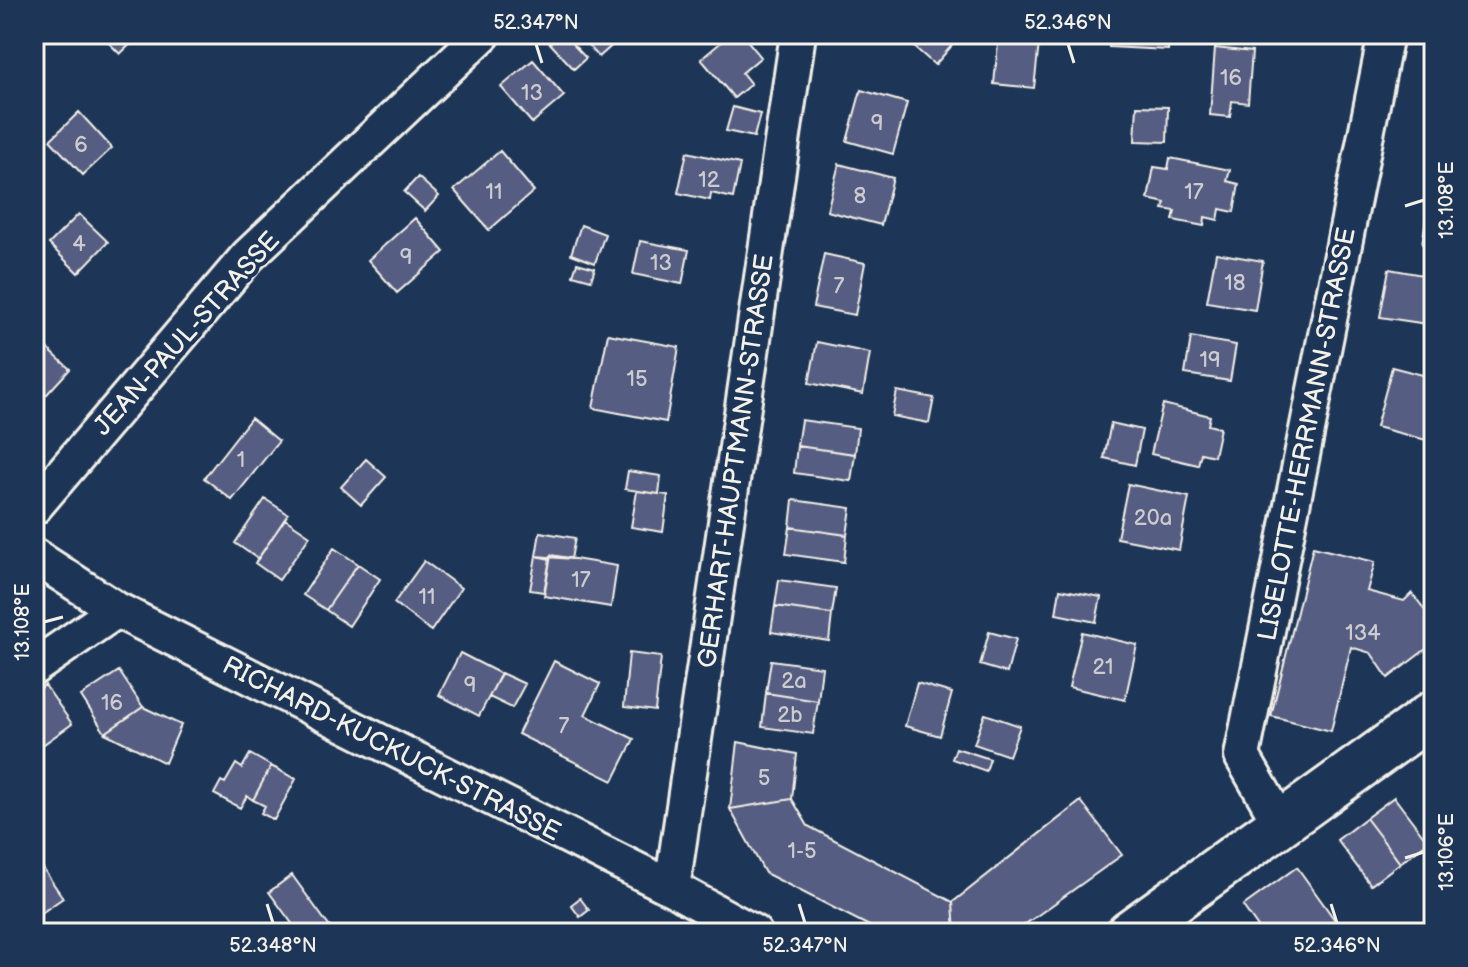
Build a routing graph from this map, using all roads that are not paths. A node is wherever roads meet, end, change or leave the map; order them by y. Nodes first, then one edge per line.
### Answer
1 (483, 34) edge
2 (798, 34) edge
3 (1386, 34) edge
4 (34, 507) edge
5 (34, 556) edge
6 (117, 610) junction
7 (34, 667) edge
8 (1434, 713) edge
9 (1281, 824) junction
10 (672, 888) junction
11 (754, 933) edge
12 (1129, 933) edge

1 - 4 street, JEAN-PAUL-STRASSE
2 - 10 street, GERHART-HAUPTMANN-STRASSE
3 - 9 street, LISELOTTE-HERRMANN-STRASSE
5 - 6 street, RICHARD-KUCKUCK-STRASSE
6 - 7 street
6 - 10 street, RICHARD-KUCKUCK-STRASSE
8 - 9 main road
9 - 12 main road
10 - 11 street, RICHARD-KUCKUCK-STRASSE

